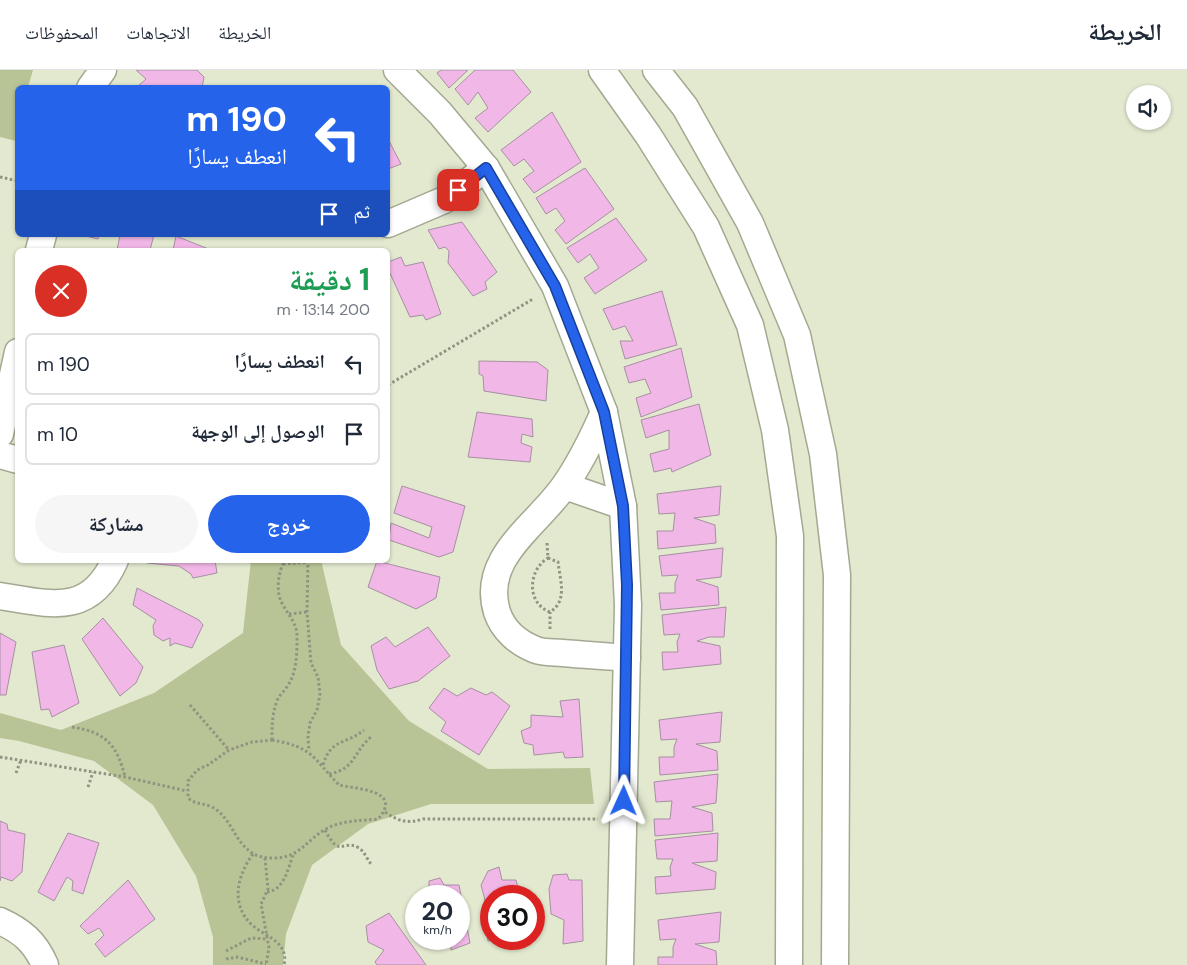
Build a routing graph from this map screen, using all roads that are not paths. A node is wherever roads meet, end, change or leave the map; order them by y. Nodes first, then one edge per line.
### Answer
1 (396, 70) edge
2 (602, 70) edge
3 (656, 70) edge
4 (486, 168) junction
5 (390, 223) edge
6 (15, 366) edge
7 (604, 412) junction
8 (0, 434) edge
9 (0, 454) edge
10 (15, 459) edge
11 (565, 486) junction
12 (623, 506) junction
13 (114, 563) edge
14 (0, 596) edge
15 (627, 658) junction
16 (0, 921) edge
17 (45, 965) edge
18 (620, 965) edge
19 (789, 965) edge
20 (835, 965) edge

1 - 4 street
2 - 19 street
3 - 20 street
4 - 5 street
4 - 7 street
6 - 8 street
7 - 11 street
7 - 12 street
9 - 10 street
11 - 12 street
11 - 15 street
12 - 15 street
13 - 14 street
15 - 18 street
16 - 17 street

